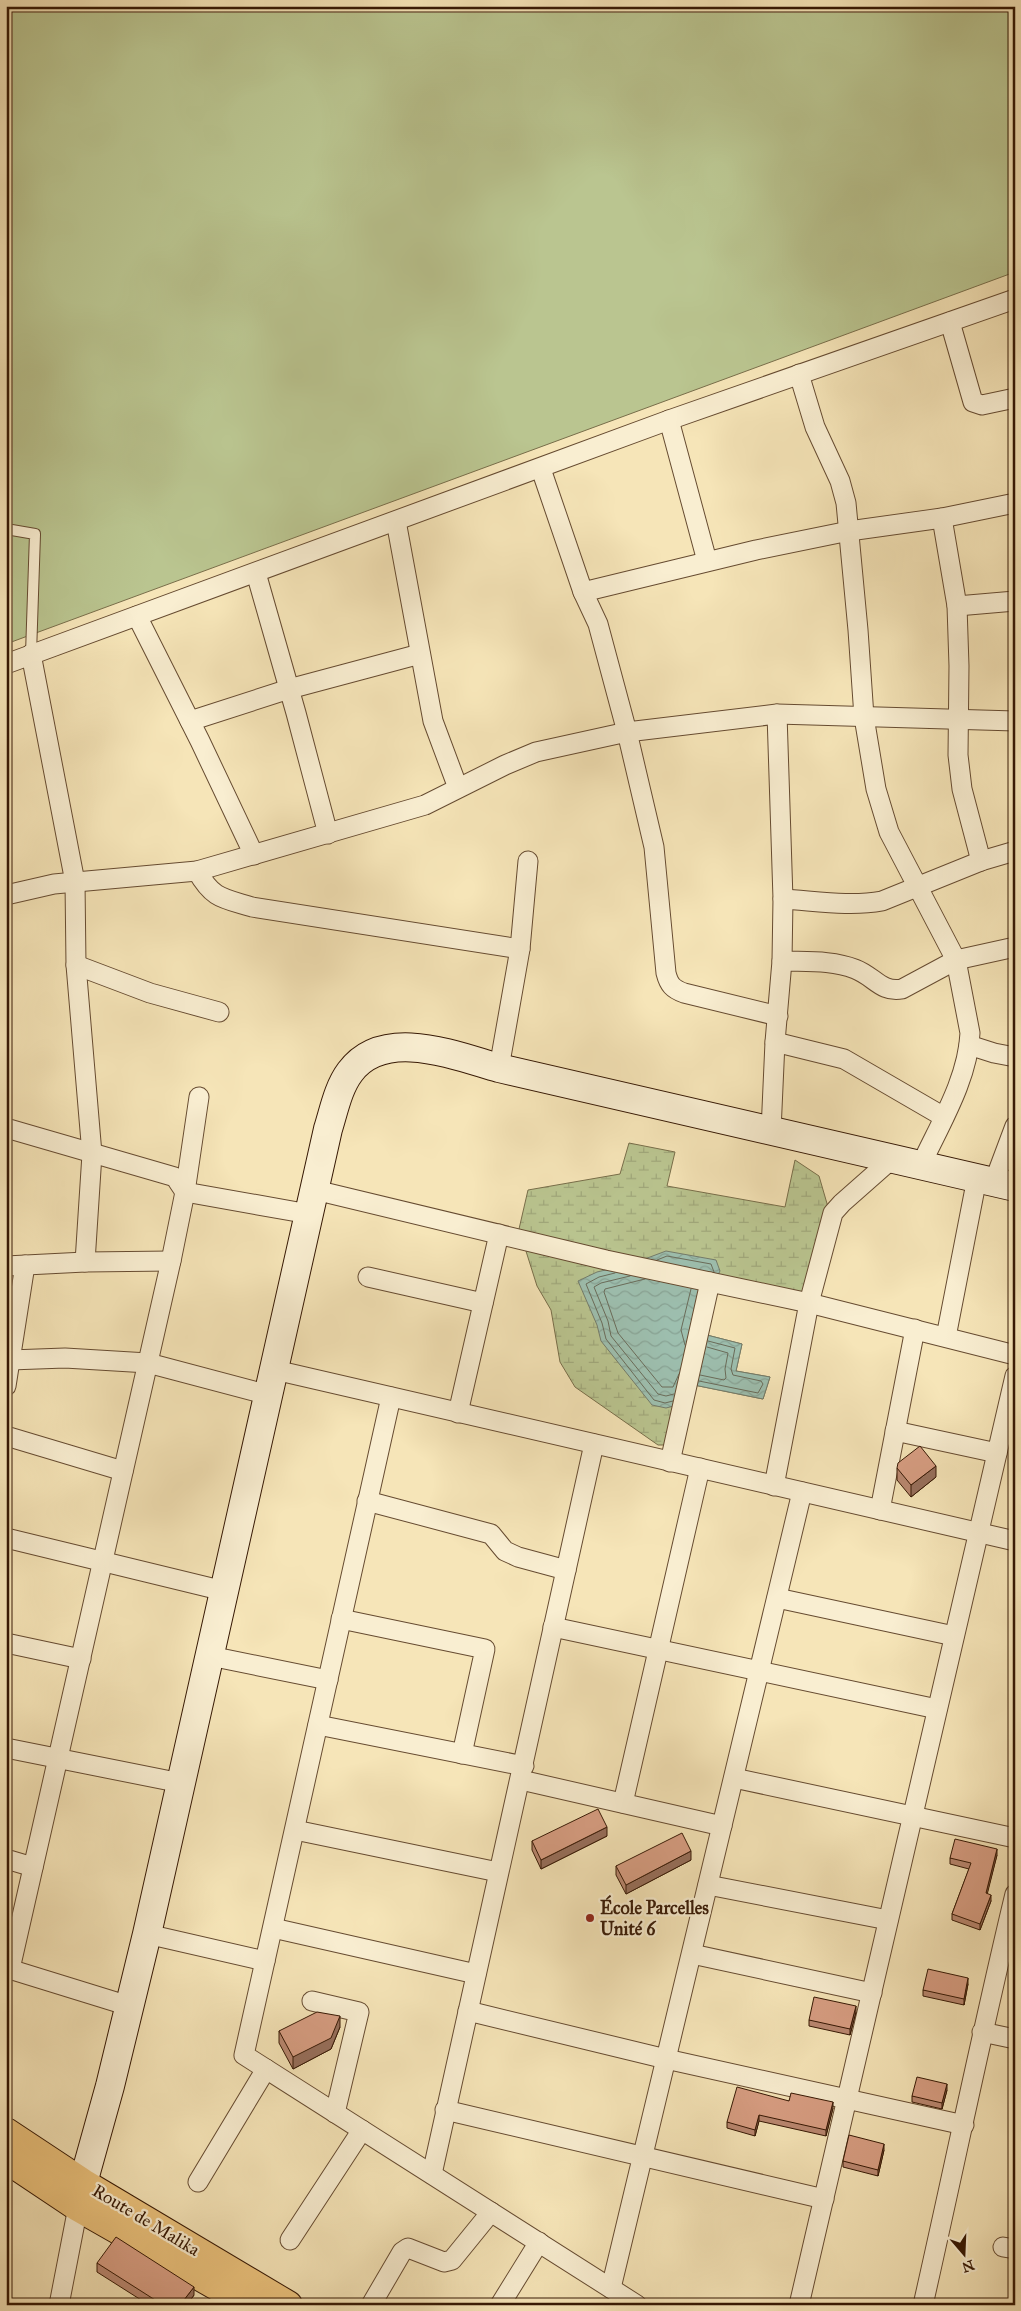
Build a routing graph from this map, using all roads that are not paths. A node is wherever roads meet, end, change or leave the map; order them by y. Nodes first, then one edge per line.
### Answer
1 (1015, 299) edge
2 (950, 322) junction
3 (799, 374) junction
4 (1015, 398) edge
5 (669, 420) junction
6 (541, 469) junction
7 (1015, 503) edge
8 (942, 518) junction
9 (396, 521) junction
10 (6, 529) edge
11 (849, 531) junction
12 (707, 562) junction
13 (256, 573) junction
14 (583, 592) junction
15 (1015, 601) edge
16 (956, 606) junction
17 (137, 616) junction
18 (32, 654) junction
19 (420, 654) junction
20 (6, 664) edge
21 (289, 689) junction
22 (777, 714) junction
23 (864, 717) junction
24 (960, 720) junction
25 (190, 721) junction
26 (1015, 721) edge
27 (627, 732) junction
28 (458, 788) junction
29 (328, 834) junction
30 (1015, 851) edge
31 (254, 855) junction
32 (528, 861) dead end
33 (981, 861) junction
34 (197, 871) junction
35 (75, 882) junction
36 (919, 886) junction
37 (6, 895) edge
38 (783, 899) junction
39 (1015, 947) edge
40 (520, 949) junction
41 (956, 960) junction
42 (782, 961) junction
43 (76, 965) junction
44 (219, 1012) dead end
45 (778, 1016) junction
46 (775, 1042) junction
47 (969, 1045) junction
48 (1015, 1057) edge
49 (499, 1068) junction
50 (199, 1097) dead end
51 (944, 1117) junction
52 (1015, 1126) edge
53 (6, 1128) edge
54 (771, 1131) junction
55 (92, 1154) junction
56 (893, 1158) junction
57 (921, 1165) junction
58 (995, 1182) edge
59 (186, 1192) junction
60 (312, 1202) junction
61 (499, 1234) junction
62 (171, 1261) junction
63 (85, 1262) junction
64 (16, 1265) edge
65 (368, 1277) dead end
66 (710, 1282) junction
67 (809, 1302) junction
68 (483, 1303) junction
69 (915, 1329) junction
70 (946, 1337) junction
71 (1015, 1354) edge
72 (10, 1360) junction
73 (148, 1363) junction
74 (1015, 1376) edge
75 (272, 1382) junction
76 (6, 1386) edge
77 (390, 1397) junction
78 (458, 1413) junction
79 (895, 1431) junction
80 (6, 1436) edge
81 (594, 1444) junction
82 (997, 1454) junction
83 (670, 1462) junction
84 (700, 1468) junction
85 (123, 1471) junction
86 (774, 1486) junction
87 (802, 1492) junction
88 (368, 1501) junction
89 (880, 1510) junction
90 (978, 1533) junction
91 (6, 1538) edge
92 (1015, 1541) edge
93 (103, 1561) junction
94 (566, 1570) junction
95 (224, 1591) junction
96 (777, 1598) junction
97 (341, 1620) junction
98 (553, 1627) junction
99 (954, 1636) junction
100 (6, 1643) edge
101 (658, 1649) junction
102 (210, 1656) junction
103 (81, 1658) junction
104 (760, 1671) junction
105 (328, 1680) junction
106 (937, 1709) junction
107 (318, 1725) junction
108 (6, 1748) edge
109 (462, 1754) junction
110 (58, 1758) junction
111 (522, 1773) junction
112 (734, 1778) junction
113 (181, 1784) junction
114 (622, 1803) junction
115 (912, 1816) junction
116 (722, 1826) junction
117 (295, 1830) junction
118 (1015, 1838) edge
119 (6, 1859) edge
120 (33, 1867) junction
121 (498, 1872) junction
122 (708, 1885) junction
123 (1015, 1894) edge
124 (888, 1920) junction
125 (273, 1928) junction
126 (147, 1934) junction
127 (692, 1954) junction
128 (265, 1961) junction
129 (8, 1969) edge
130 (476, 1974) junction
131 (872, 1993) junction
132 (312, 2001) dead end
133 (129, 2006) junction
134 (468, 2012) junction
135 (982, 2032) junction
136 (1015, 2039) edge
137 (666, 2059) junction
138 (266, 2069) junction
139 (847, 2099) junction
140 (445, 2110) junction
141 (335, 2113) junction
142 (964, 2125) junction
143 (362, 2130) junction
144 (6, 2132) edge
145 (643, 2156) junction
146 (6, 2159) edge
147 (432, 2174) junction
148 (198, 2182) dead end
149 (81, 2195) junction
150 (824, 2199) junction
151 (491, 2212) junction
152 (290, 2240) dead end
153 (539, 2242) junction
154 (611, 2288) junction
155 (242, 2303) edge
156 (629, 2303) edge
157 (59, 2305) edge
158 (288, 2305) edge
159 (371, 2305) edge
160 (500, 2305) edge
161 (799, 2305) edge
162 (923, 2305) edge

1 - 2 street
2 - 3 street
2 - 4 street
3 - 5 street
3 - 11 street
5 - 6 street
5 - 12 street
6 - 9 street
6 - 14 street
7 - 8 street
8 - 11 street
8 - 16 street
9 - 13 street
9 - 19 street
10 - 18 lane
11 - 12 street
11 - 23 street
12 - 14 street
13 - 17 street
13 - 21 street
14 - 27 street
15 - 16 street
16 - 24 street
17 - 18 street
17 - 25 street
18 - 20 street
18 - 35 street
19 - 21 street
19 - 28 street
21 - 25 street
21 - 29 street
22 - 23 street
22 - 27 street
22 - 38 street
23 - 24 street
23 - 36 street
24 - 26 street
24 - 33 street
25 - 31 street
27 - 28 street
27 - 45 street
28 - 29 street
29 - 31 street
30 - 33 street
31 - 34 street
32 - 40 street
33 - 36 street
34 - 35 street
34 - 40 street
35 - 37 street
35 - 43 street
36 - 38 street
36 - 41 street
38 - 42 street
39 - 41 street
40 - 49 street
41 - 42 street
41 - 47 street
42 - 45 street
43 - 44 street
43 - 55 street
45 - 46 street
46 - 51 street
46 - 54 street
47 - 48 street
47 - 51 street
49 - 54 street
49 - 60 street
50 - 59 street
51 - 57 street
52 - 58 street
53 - 55 street
54 - 56 street
55 - 59 street
55 - 63 street
56 - 57 street
56 - 67 street
57 - 58 street
58 - 70 street
59 - 60 street
59 - 62 street
60 - 61 street
60 - 75 street
61 - 66 street
61 - 68 street
62 - 63 street
62 - 73 street
63 - 64 street
64 - 72 street
65 - 68 street
66 - 67 street
66 - 83 street
67 - 69 street
67 - 86 street
68 - 78 street
69 - 70 street
69 - 79 street
70 - 71 street
72 - 73 street
72 - 76 street
73 - 75 street
73 - 85 street
74 - 82 street
75 - 77 street
75 - 95 street
77 - 78 street
77 - 88 street
78 - 81 street
79 - 82 street
79 - 89 street
80 - 85 street
81 - 83 street
81 - 94 street
82 - 90 street
83 - 84 street
84 - 86 street
84 - 101 street
85 - 93 street
86 - 87 street
87 - 89 street
87 - 96 street
88 - 94 street
88 - 97 street
89 - 90 street
90 - 92 street
90 - 99 street
91 - 93 street
93 - 95 street
93 - 103 street
94 - 98 street
95 - 102 street
96 - 99 street
96 - 104 street
97 - 105 street
97 - 109 street
98 - 101 street
98 - 111 street
99 - 106 street
100 - 103 street
101 - 104 street
101 - 114 street
102 - 105 street
102 - 113 street
103 - 110 street
104 - 106 street
104 - 112 street
105 - 107 street
106 - 115 street
107 - 109 street
107 - 117 street
108 - 110 street
109 - 111 street
110 - 113 street
110 - 120 street
111 - 114 street
111 - 121 street
112 - 115 street
112 - 116 street
113 - 126 street
114 - 116 street
115 - 118 street
115 - 124 street
116 - 122 street
117 - 121 street
117 - 125 street
119 - 120 street
120 - 129 street
121 - 130 street
122 - 124 street
122 - 127 street
123 - 135 street
124 - 131 street
125 - 128 street
125 - 130 street
126 - 128 street
126 - 133 street
127 - 131 street
127 - 137 street
128 - 138 street
129 - 133 street
130 - 134 street
131 - 139 street
132 - 141 street
133 - 149 street
134 - 137 street
134 - 140 street
135 - 136 street
135 - 142 street
137 - 139 street
137 - 145 street
138 - 141 street
138 - 148 street
139 - 142 street
139 - 150 street
140 - 145 street
140 - 147 street
141 - 143 street
142 - 162 street
143 - 147 street
143 - 152 street
144 - 149 main road, Route de Malika
145 - 150 street
145 - 154 street
146 - 149 main road, Route de Malika
147 - 151 street
149 - 155 main road, Route de Malika
149 - 157 street
149 - 158 main road, Route de Malika
150 - 161 street
151 - 153 street
151 - 159 street
153 - 154 street
153 - 160 street
154 - 156 street

